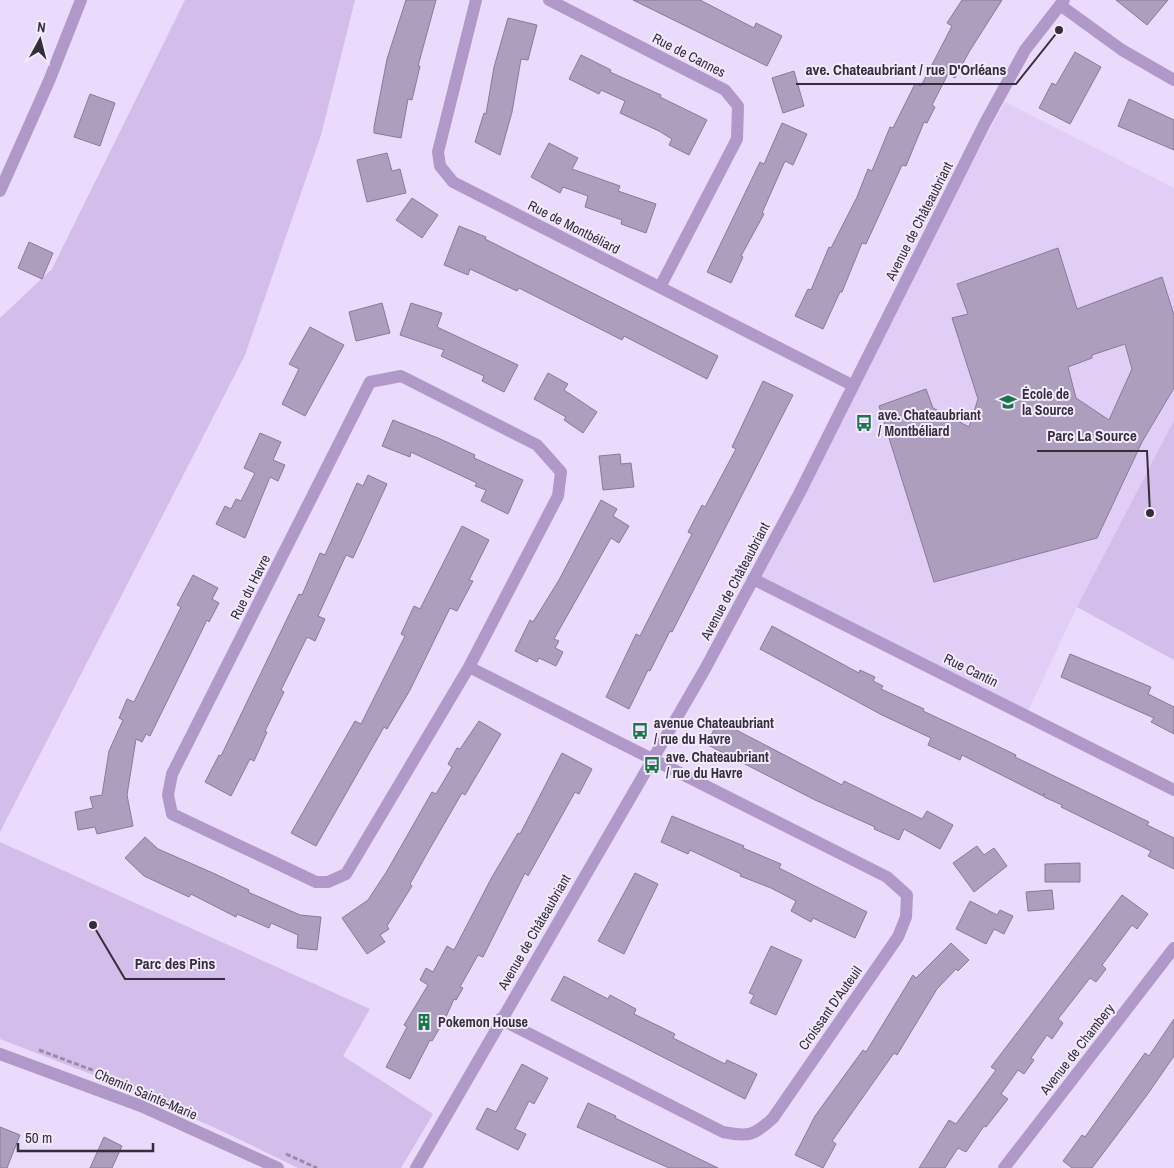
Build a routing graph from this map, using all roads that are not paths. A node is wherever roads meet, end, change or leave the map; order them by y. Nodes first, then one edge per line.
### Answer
1 (81, 0) edge
2 (476, 0) edge
3 (549, 0) edge
4 (1062, 2) edge
5 (1174, 80) edge
6 (0, 191) edge
7 (660, 287) junction
8 (852, 385) junction
9 (753, 579) junction
10 (468, 667) junction
11 (652, 760) junction
12 (1174, 790) edge
13 (1174, 948) edge
14 (500, 1019) junction
15 (0, 1054) edge
16 (278, 1168) edge
17 (416, 1168) edge
18 (1004, 1168) edge

1 - 6 street
2 - 7 street, Rue de Montbéliard
3 - 7 street, Rue de Cannes
4 - 5 street
4 - 8 street, Avenue de Châteaubriant
7 - 8 street, Rue de Montbéliard
8 - 9 street, Avenue de Châteaubriant
9 - 11 street, Avenue de Châteaubriant
9 - 12 street, Rue Cantin
10 - 10 street, Rue du Havre
10 - 11 street
11 - 14 street, Avenue de Châteaubriant
11 - 14 street, Croissant D'Auteuil
13 - 18 street, Avenue de Chambery
14 - 17 street, Avenue de Châteaubriant
15 - 16 street, Chemin Sainte-Marie

